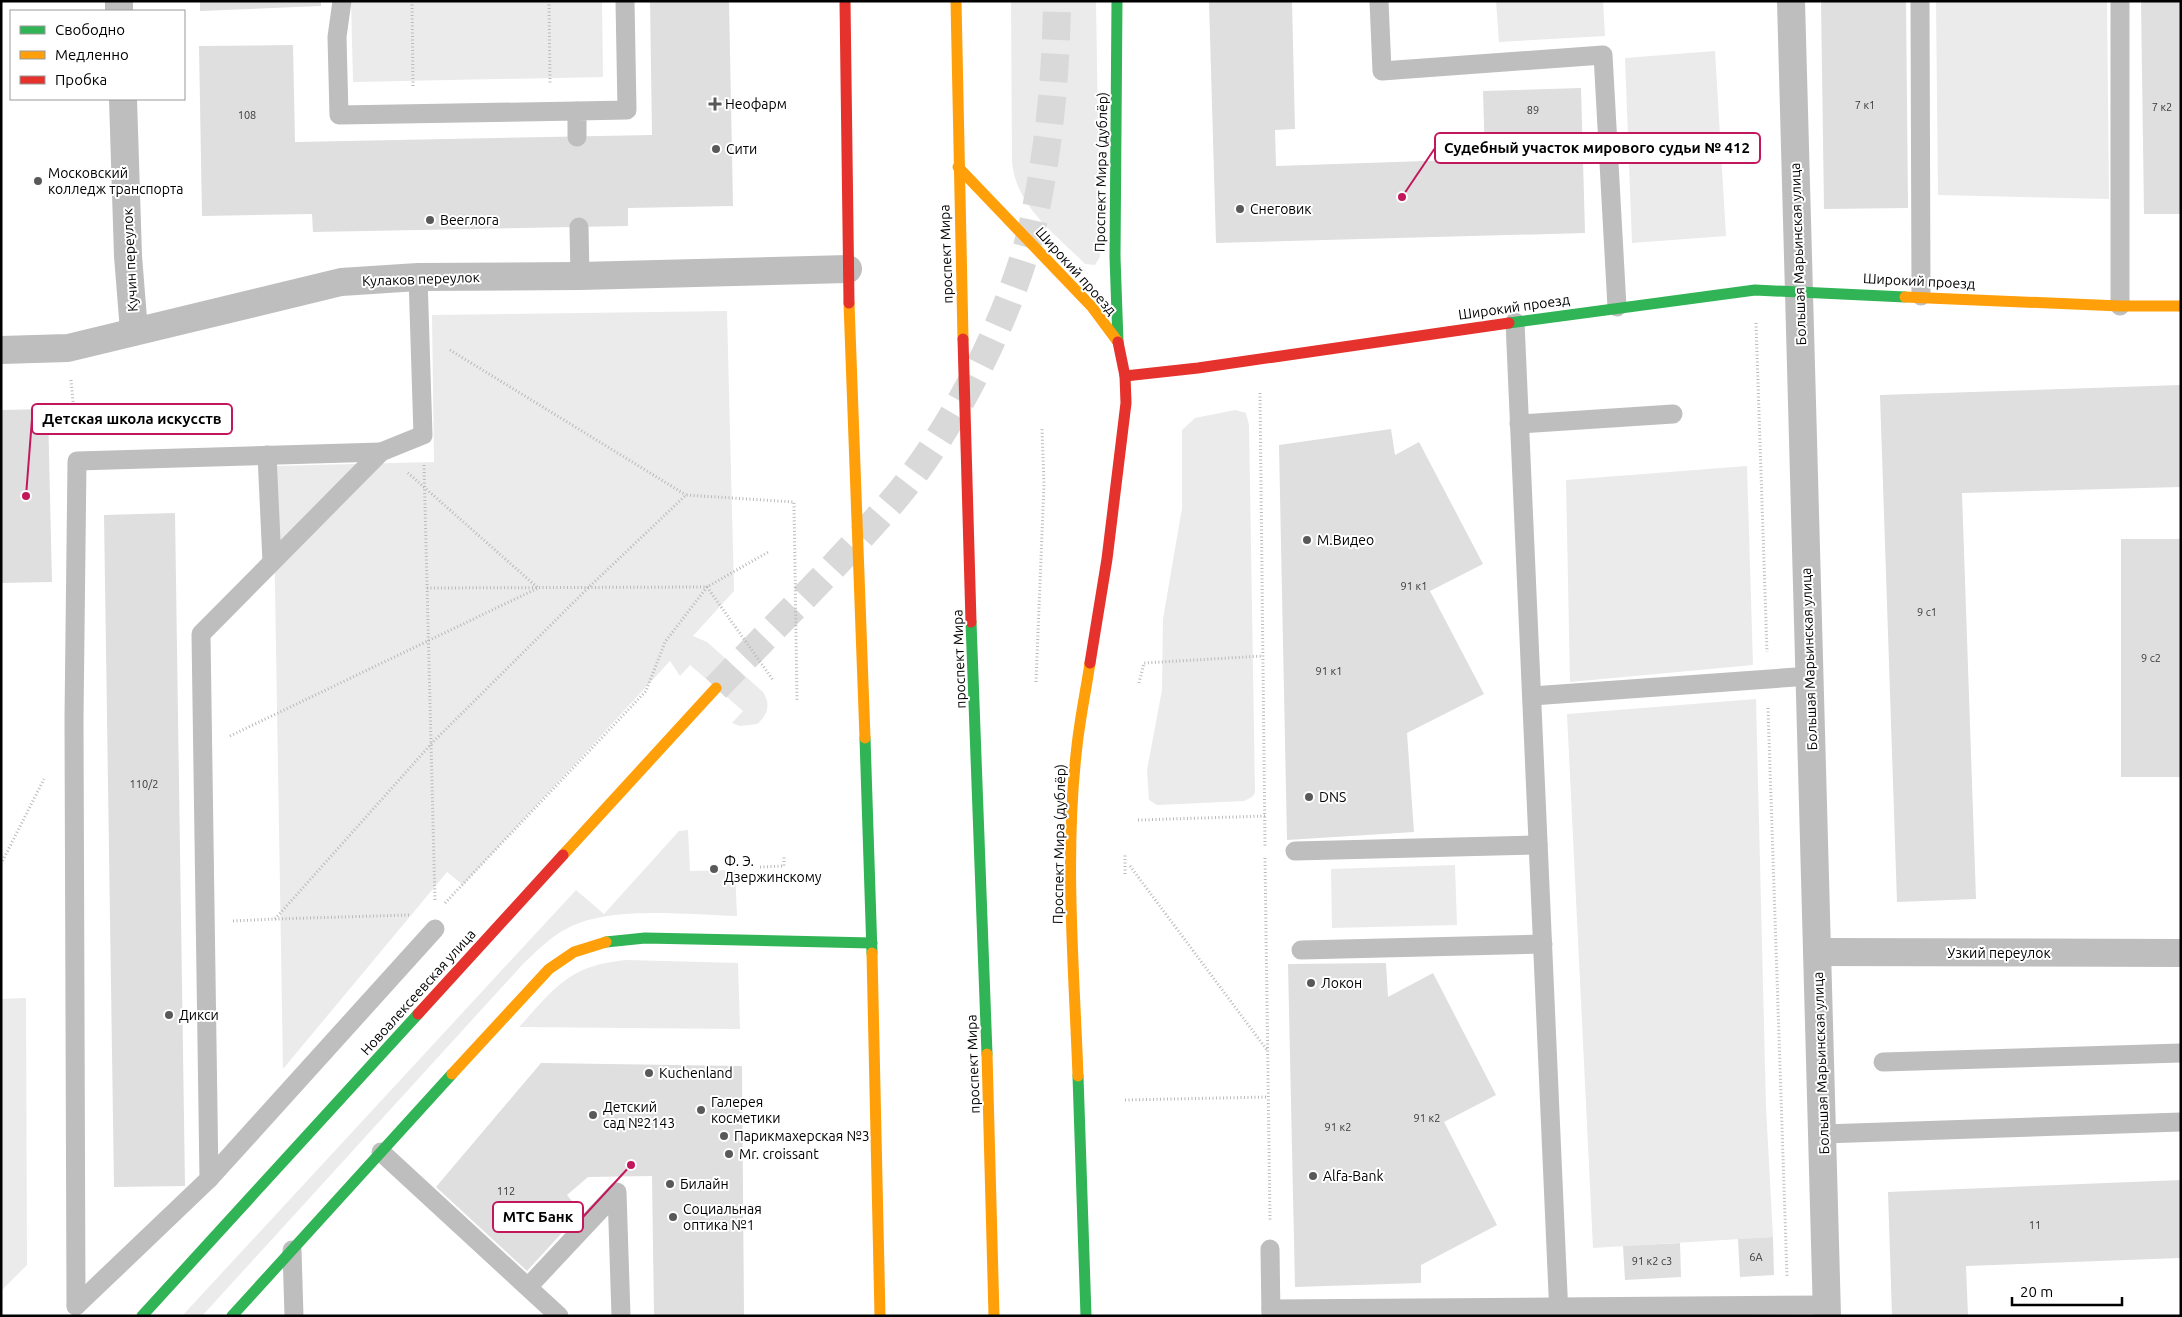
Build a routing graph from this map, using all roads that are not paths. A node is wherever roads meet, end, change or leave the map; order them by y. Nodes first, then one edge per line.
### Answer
1 (342, 1) edge
2 (625, 1) edge
3 (845, 1) edge
4 (956, 1) edge
5 (1117, 1) edge
6 (1379, 1) edge
7 (1791, 1) edge
8 (1920, 1) edge
9 (2120, 1) edge
10 (123, 100) edge
11 (577, 111) junction
12 (577, 137) dead end
13 (958, 167) junction
14 (579, 227) dead end
15 (848, 268) junction
16 (580, 276) junction
17 (418, 277) junction
18 (1799, 290) junction
19 (1921, 296) junction
20 (2120, 306) junction
21 (2181, 306) edge
22 (1617, 307) junction
23 (1514, 322) junction
24 (134, 331) junction
25 (1118, 342) junction
26 (1, 350) edge
27 (1125, 376) junction
28 (1673, 414) dead end
29 (1519, 424) junction
30 (381, 452) junction
31 (266, 455) junction
32 (272, 562) junction
33 (1810, 676) junction
34 (716, 688) tunnel mouth
35 (1532, 696) junction
36 (1538, 845) junction
37 (1295, 851) dead end
38 (435, 922) road end
39 (872, 943) junction
40 (1543, 944) junction
41 (1301, 950) dead end
42 (1817, 952) junction
43 (2181, 953) edge
44 (2181, 1053) edge
45 (1883, 1062) dead end
46 (2181, 1122) edge
47 (1823, 1134) junction
48 (381, 1152) junction
49 (209, 1179) junction
50 (292, 1250) junction
51 (1270, 1250) road end
52 (528, 1287) junction
53 (1827, 1310) edge
54 (1559, 1311) edge
55 (1271, 1312) edge
56 (142, 1316) edge
57 (232, 1316) edge
58 (294, 1316) edge
59 (558, 1316) edge
60 (621, 1316) edge
61 (880, 1316) edge
62 (994, 1316) edge
63 (1086, 1316) edge

1 - 11 lane
2 - 11 lane
3 - 15 street
4 - 13 street, проспект Мира
5 - 25 street, Проспект Мира (дублёр)
6 - 22 lane
7 - 18 street, Большая Марьинская улица
8 - 19 lane
9 - 20 lane
10 - 24 street, Кучин переулок
11 - 12 lane
13 - 25 street, Широкий проезд
13 - 62 street, проспект Мира
14 - 16 lane
15 - 16 street, Кулаков переулок
15 - 39 street
16 - 17 street, Кулаков переулок
17 - 24 street, Кулаков переулок
17 - 30 lane
18 - 19 street, Широкий проезд
18 - 22 street, Широкий проезд
18 - 33 street, Большая Марьинская улица
19 - 20 street, Широкий проезд
20 - 21 street, Широкий проезд
22 - 23 street, Широкий проезд
23 - 27 street, Широкий проезд
23 - 29 lane
24 - 26 street, Кулаков переулок
25 - 27 street, Широкий проезд
27 - 63 street, Проспект Мира (дублёр)
28 - 29 lane
29 - 35 lane
30 - 31 lane
30 - 32 lane
31 - 32 lane
31 - 49 lane
32 - 49 lane
33 - 35 lane
33 - 42 street, Большая Марьинская улица
34 - 56 street, Новоалексеевская улица
35 - 36 lane
36 - 37 lane
36 - 40 lane
38 - 49 lane
39 - 48 street
39 - 61 street
40 - 41 lane
40 - 54 lane
42 - 43 street, Узкий переулок
42 - 47 street, Большая Марьинская улица
44 - 45 lane
46 - 47 lane
47 - 53 street, Большая Марьинская улица
48 - 50 street
48 - 52 lane
50 - 57 street
50 - 58 lane
51 - 55 lane
52 - 59 lane
52 - 60 lane
53 - 54 lane
54 - 55 lane

